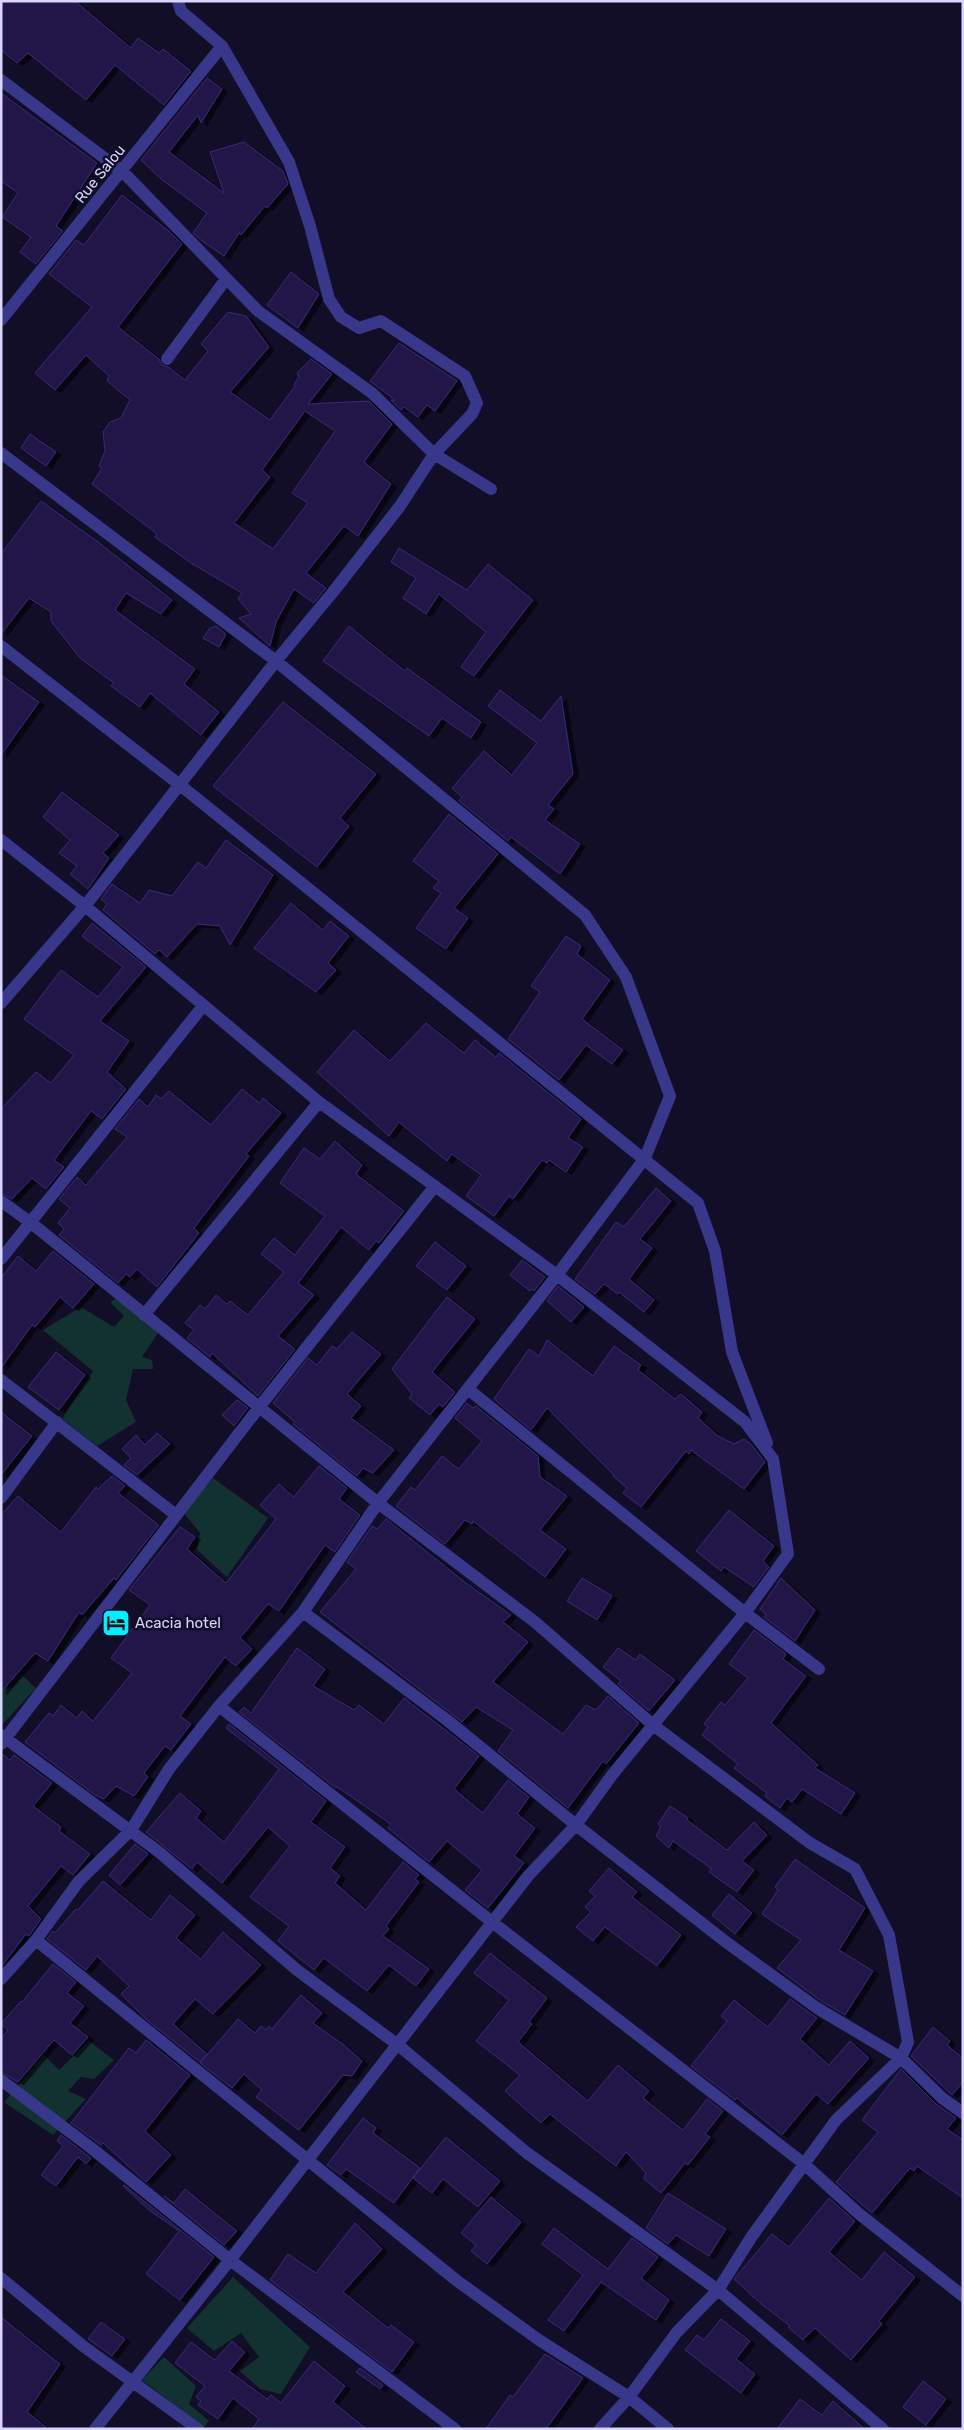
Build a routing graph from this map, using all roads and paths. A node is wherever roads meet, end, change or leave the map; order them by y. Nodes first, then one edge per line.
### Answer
1 (169, 1) edge
2 (180, 6) edge
3 (222, 46) junction
4 (1, 80) edge
5 (123, 172) junction
6 (226, 279) junction
7 (1, 320) edge
8 (168, 359) dead end
9 (1, 453) edge
10 (434, 454) junction
11 (491, 489) dead end
12 (1, 646) edge
13 (276, 661) junction
14 (180, 785) junction
15 (1, 840) edge
16 (85, 906) junction
17 (1, 1003) edge
18 (203, 1006) junction
19 (319, 1102) junction
20 (645, 1158) junction
21 (435, 1186) junction
22 (1, 1201) edge
23 (30, 1222) junction
24 (1, 1258) edge
25 (557, 1276) junction
26 (144, 1314) junction
27 (1, 1380) edge
28 (468, 1389) junction
29 (260, 1406) junction
30 (57, 1422) junction
31 (773, 1458) junction
32 (1, 1498) edge
33 (378, 1503) junction
34 (176, 1515) junction
35 (303, 1612) junction
36 (745, 1613) junction
37 (819, 1668) dead end
38 (219, 1706) junction
39 (653, 1725) junction
40 (3, 1739) edge
41 (576, 1825) junction
42 (131, 1830) junction
43 (492, 1922) junction
44 (36, 1940) junction
45 (1, 1978) edge
46 (398, 2045) junction
47 (901, 2058) junction
48 (1, 2080) edge
49 (963, 2113) edge
50 (308, 2159) junction
51 (803, 2163) junction
52 (230, 2260) junction
53 (1, 2278) edge
54 (718, 2290) junction
55 (963, 2296) edge
56 (133, 2380) junction
57 (629, 2397) junction
58 (95, 2429) edge
59 (198, 2429) edge
60 (455, 2429) edge
61 (600, 2429) edge
62 (668, 2429) edge
63 (883, 2429) edge

1 - 2 street
2 - 3 street
3 - 5 street, Rue Salou
3 - 10 street
4 - 5 street
5 - 6 street
5 - 7 street, Rue Salou
6 - 8 street
6 - 10 street
9 - 13 street
10 - 11 street
10 - 13 street
12 - 14 street
13 - 14 street
13 - 20 street
14 - 16 street
14 - 20 street
15 - 16 street
16 - 17 street
16 - 18 street
18 - 19 street
18 - 23 street
19 - 21 street
19 - 26 street
20 - 25 street
20 - 31 street
21 - 25 street
21 - 29 street
22 - 23 street
23 - 24 street
23 - 26 street
25 - 28 street
25 - 31 street
26 - 29 street
27 - 30 street
28 - 33 street
28 - 36 street
29 - 33 street
29 - 34 street
30 - 32 street
30 - 34 street
31 - 36 street
33 - 35 street
33 - 39 street
34 - 40 street
35 - 38 street
35 - 41 street
36 - 37 street
36 - 39 street
38 - 42 street
38 - 43 street
39 - 41 street
39 - 47 street
40 - 42 street
41 - 43 street
41 - 47 street
42 - 44 street
42 - 46 street
43 - 46 street
43 - 51 street
44 - 45 street
44 - 50 street
46 - 50 street
46 - 54 street
47 - 49 street
47 - 51 street
48 - 52 street
50 - 52 street
50 - 57 street
51 - 54 street
51 - 55 street
52 - 56 street
52 - 60 street
53 - 56 street
54 - 57 street
54 - 63 street
56 - 58 street
56 - 59 street
57 - 61 street
57 - 62 street

